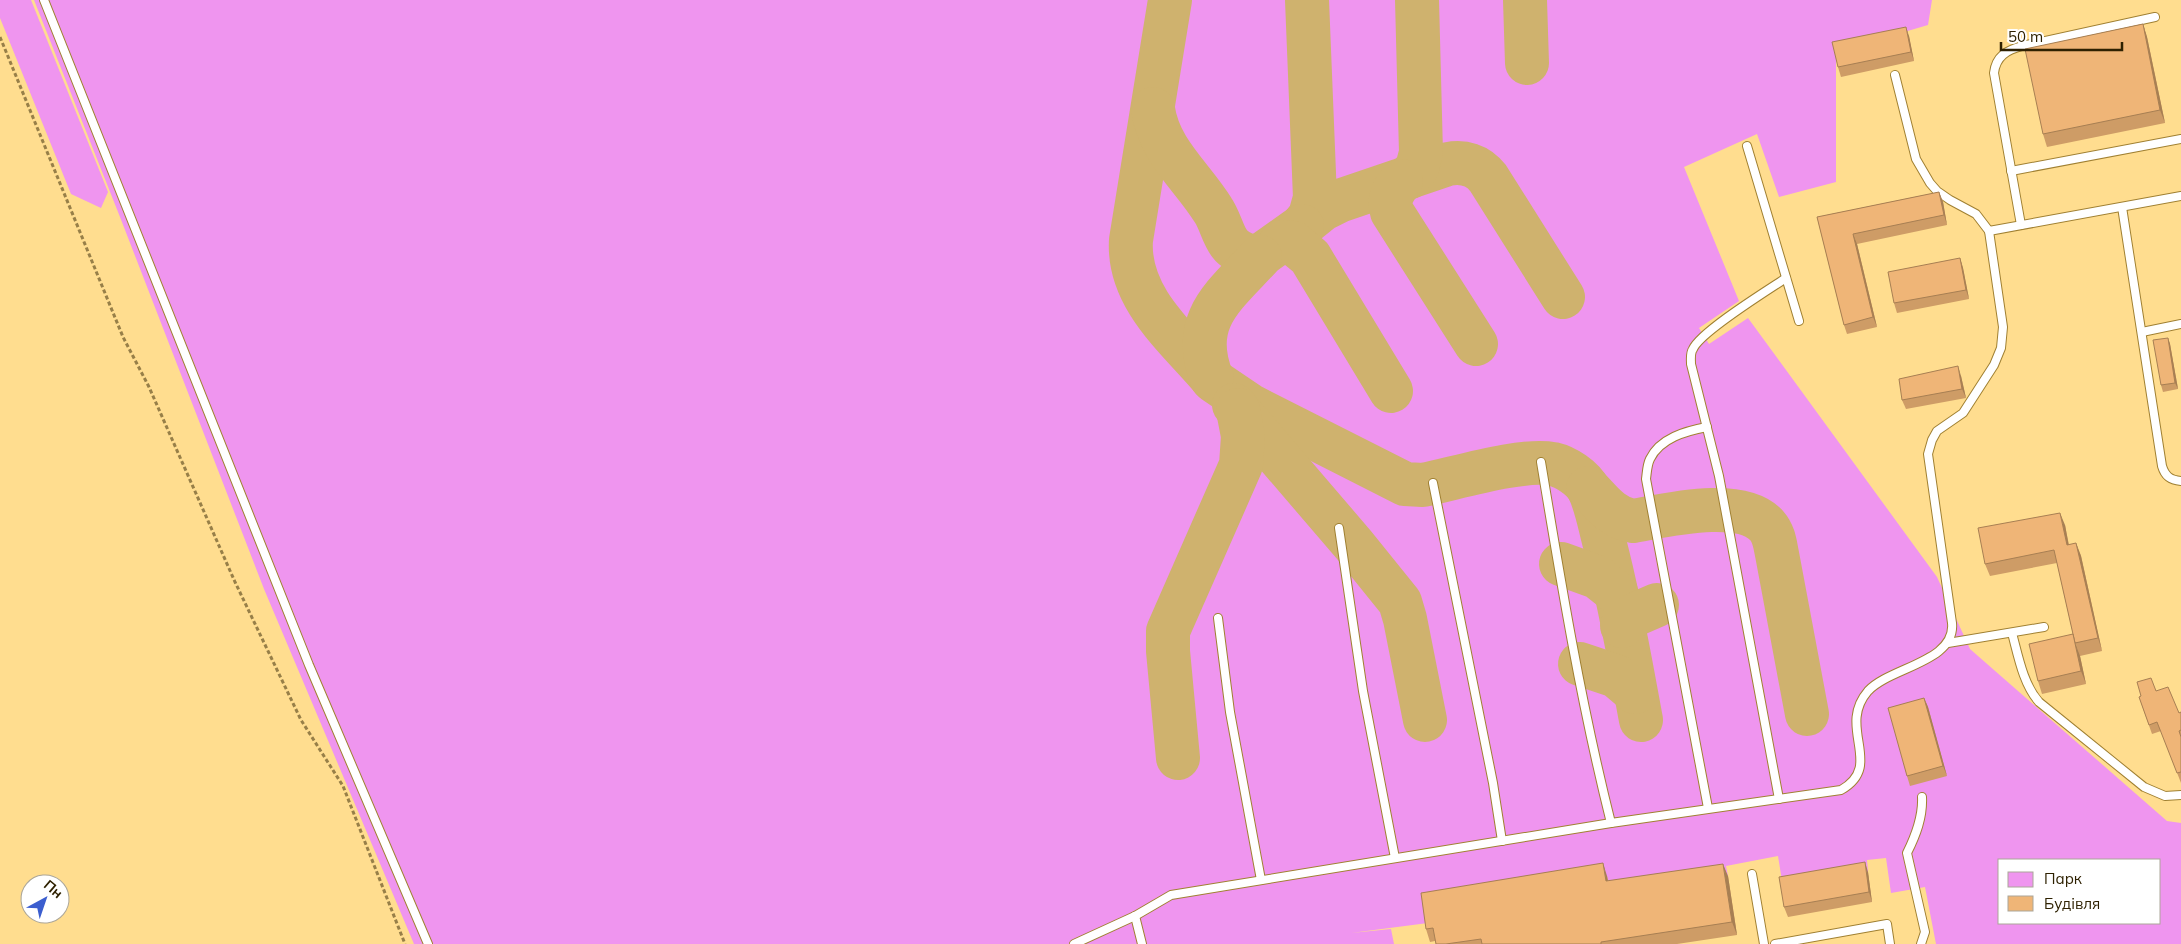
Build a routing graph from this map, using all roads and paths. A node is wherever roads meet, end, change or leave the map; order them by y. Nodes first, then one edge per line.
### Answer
1 (44, 0) edge
2 (2156, 17) dead end
3 (0, 37) edge
4 (1895, 75) dead end
5 (2181, 139) edge
6 (1747, 146) dead end
7 (2011, 171) junction
8 (2181, 196) edge
9 (2122, 207) junction
10 (2020, 225) junction
11 (1989, 230) junction
12 (1786, 278) junction
13 (1799, 321) dead end
14 (2181, 324) edge
15 (2142, 332) junction
16 (1707, 427) junction
17 (1541, 462) dead end
18 (2181, 481) edge
19 (1434, 483) dead end
20 (1339, 528) dead end
21 (1218, 618) dead end
22 (2044, 628) dead end
23 (2012, 633) junction
24 (1948, 643) junction
25 (2181, 795) edge
26 (1922, 797) dead end
27 (1779, 799) junction
28 (1708, 808) junction
29 (1611, 823) junction
30 (1502, 841) junction
31 (1395, 858) junction
32 (1752, 874) dead end
33 (1261, 880) junction
34 (1135, 916) junction
35 (405, 944) edge
36 (428, 944) edge
37 (1074, 944) edge
38 (1142, 944) edge
39 (1764, 944) edge
40 (1775, 944) edge
41 (1890, 944) edge
42 (1921, 944) edge

1 - 36 lane
2 - 7 lane
3 - 35 path
4 - 11 lane
5 - 7 lane
6 - 12 lane
7 - 10 lane
8 - 9 lane
9 - 10 lane
9 - 15 lane
10 - 11 lane
11 - 24 lane
12 - 13 lane
12 - 16 lane
14 - 15 lane
15 - 18 lane
16 - 27 lane
16 - 28 lane
17 - 29 lane
19 - 30 lane
20 - 31 lane
21 - 33 lane
22 - 23 lane
23 - 24 lane
23 - 25 lane
24 - 27 lane
26 - 42 lane
27 - 28 lane
28 - 29 lane
29 - 30 lane
30 - 31 lane
31 - 33 lane
32 - 39 lane
33 - 34 lane
34 - 37 lane
34 - 38 lane
40 - 41 lane

